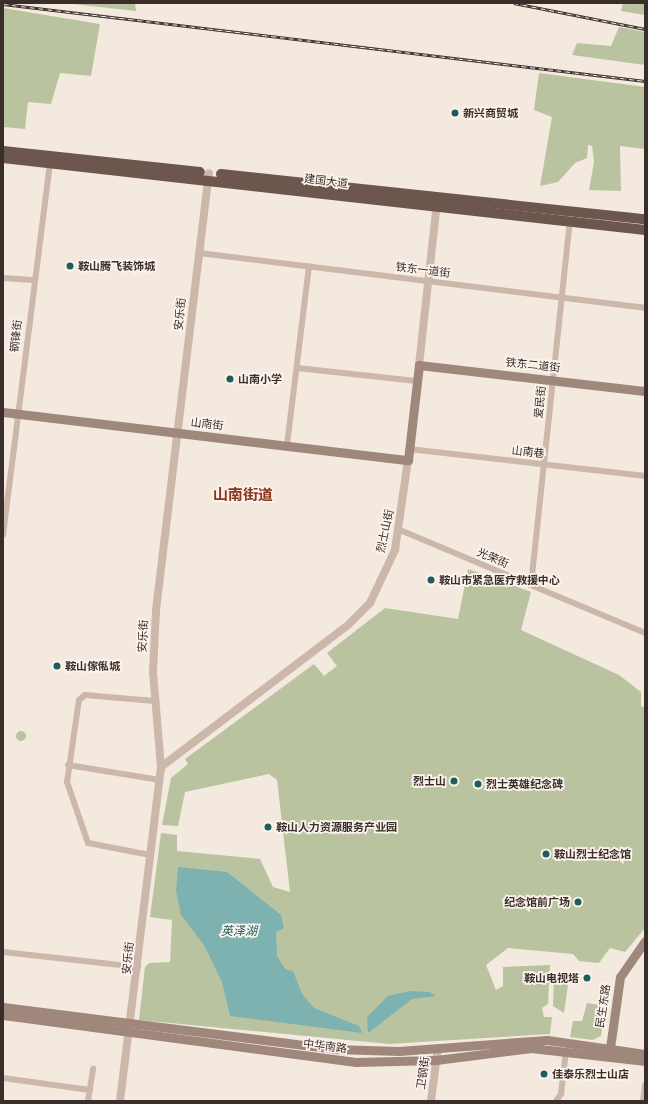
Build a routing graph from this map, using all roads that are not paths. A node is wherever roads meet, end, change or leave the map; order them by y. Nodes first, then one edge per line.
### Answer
1 (3, 145) edge
2 (3, 151) edge
3 (3, 158) edge
4 (112, 161) junction
5 (50, 164) junction
6 (208, 176) junction
7 (437, 194) junction
8 (437, 206) junction
9 (645, 219) edge
10 (570, 221) junction
11 (645, 230) edge
12 (199, 253) junction
13 (309, 266) junction
14 (3, 278) edge
15 (33, 280) junction
16 (428, 280) junction
17 (562, 297) junction
18 (645, 308) edge
19 (419, 365) junction
20 (297, 368) junction
21 (552, 379) junction
22 (416, 381) junction
23 (645, 391) edge
24 (3, 412) edge
25 (18, 414) junction
26 (177, 432) junction
27 (287, 445) junction
28 (409, 449) junction
29 (408, 460) junction
30 (543, 464) junction
31 (645, 476) edge
32 (6, 484) edge
33 (400, 530) junction
34 (3, 535) edge
35 (531, 585) junction
36 (645, 633) edge
37 (155, 701) junction
38 (68, 765) junction
39 (161, 767) junction
40 (160, 780) junction
41 (150, 855) junction
42 (645, 941) edge
43 (3, 952) edge
44 (138, 967) junction
45 (3, 1007) edge
46 (3, 1015) edge
47 (131, 1029) junction
48 (438, 1048) junction
49 (566, 1051) junction
50 (609, 1053) junction
51 (645, 1054) edge
52 (436, 1060) junction
53 (645, 1062) edge
54 (93, 1068) dead end
55 (3, 1078) edge
56 (645, 1085) edge
57 (90, 1090) junction
58 (88, 1101) edge
59 (120, 1101) edge
60 (431, 1101) edge
61 (556, 1101) edge
62 (643, 1101) edge

1 - 4 highway
2 - 4 highway, 建国大道
3 - 5 highway, 建国大道
4 - 6 highway, 建国大道
5 - 6 highway, 建国大道
5 - 15 street, 钢锋街
6 - 7 highway, 建国大道
6 - 8 highway, 建国大道
6 - 12 street, 安乐街
7 - 8 street, 烈士山街
7 - 9 highway, 建国大道
8 - 10 highway, 建国大道
8 - 16 street, 烈士山街
10 - 11 highway, 建国大道
10 - 17 street, 爱民街
12 - 13 street, 铁东一道街
12 - 26 street, 安乐街
13 - 16 street, 铁东一道街
13 - 20 street
14 - 15 street
15 - 25 street, 钢锋街
16 - 17 street, 铁东一道街
16 - 19 street, 烈士山街
17 - 18 street, 铁东一道街
17 - 21 street, 爱民街
19 - 21 main road, 铁东二道街
19 - 22 main road, 烈士山街
20 - 22 street
20 - 27 street
21 - 23 main road, 铁东二道街
21 - 30 street, 爱民街
22 - 28 main road, 烈士山街
24 - 25 main road, 山南街
25 - 26 main road, 山南街
25 - 32 street, 钢锋街
26 - 27 main road, 山南街
26 - 37 street, 安乐街
27 - 29 main road, 山南街
28 - 29 main road, 烈士山街
28 - 30 street, 山南巷
29 - 33 street, 烈士山街
30 - 31 street, 山南巷
30 - 35 street, 爱民街
32 - 34 street, 钢锋街
33 - 35 street, 光荣街
33 - 39 street, 烈士山街
35 - 36 street, 光荣街
37 - 38 street
37 - 39 street, 安乐街
38 - 40 street
38 - 41 street
39 - 40 street, 安乐街
40 - 41 street, 安乐街
41 - 44 street, 安乐街
42 - 50 main road, 民生东路
43 - 44 street
44 - 47 street, 安乐街
45 - 47 main road, 中华南路
46 - 47 main road, 中华南路
47 - 48 main road, 中华南路
47 - 52 main road, 中华南路
47 - 59 street, 安乐街
48 - 50 main road, 中华南路
48 - 52 street, 卫钢街
49 - 50 main road, 中华南路
49 - 52 main road, 中华南路
49 - 61 street
50 - 51 main road, 中华南路
50 - 53 main road, 中华南路
52 - 60 street, 卫钢街
54 - 57 street
55 - 57 street
56 - 62 street
57 - 58 street

